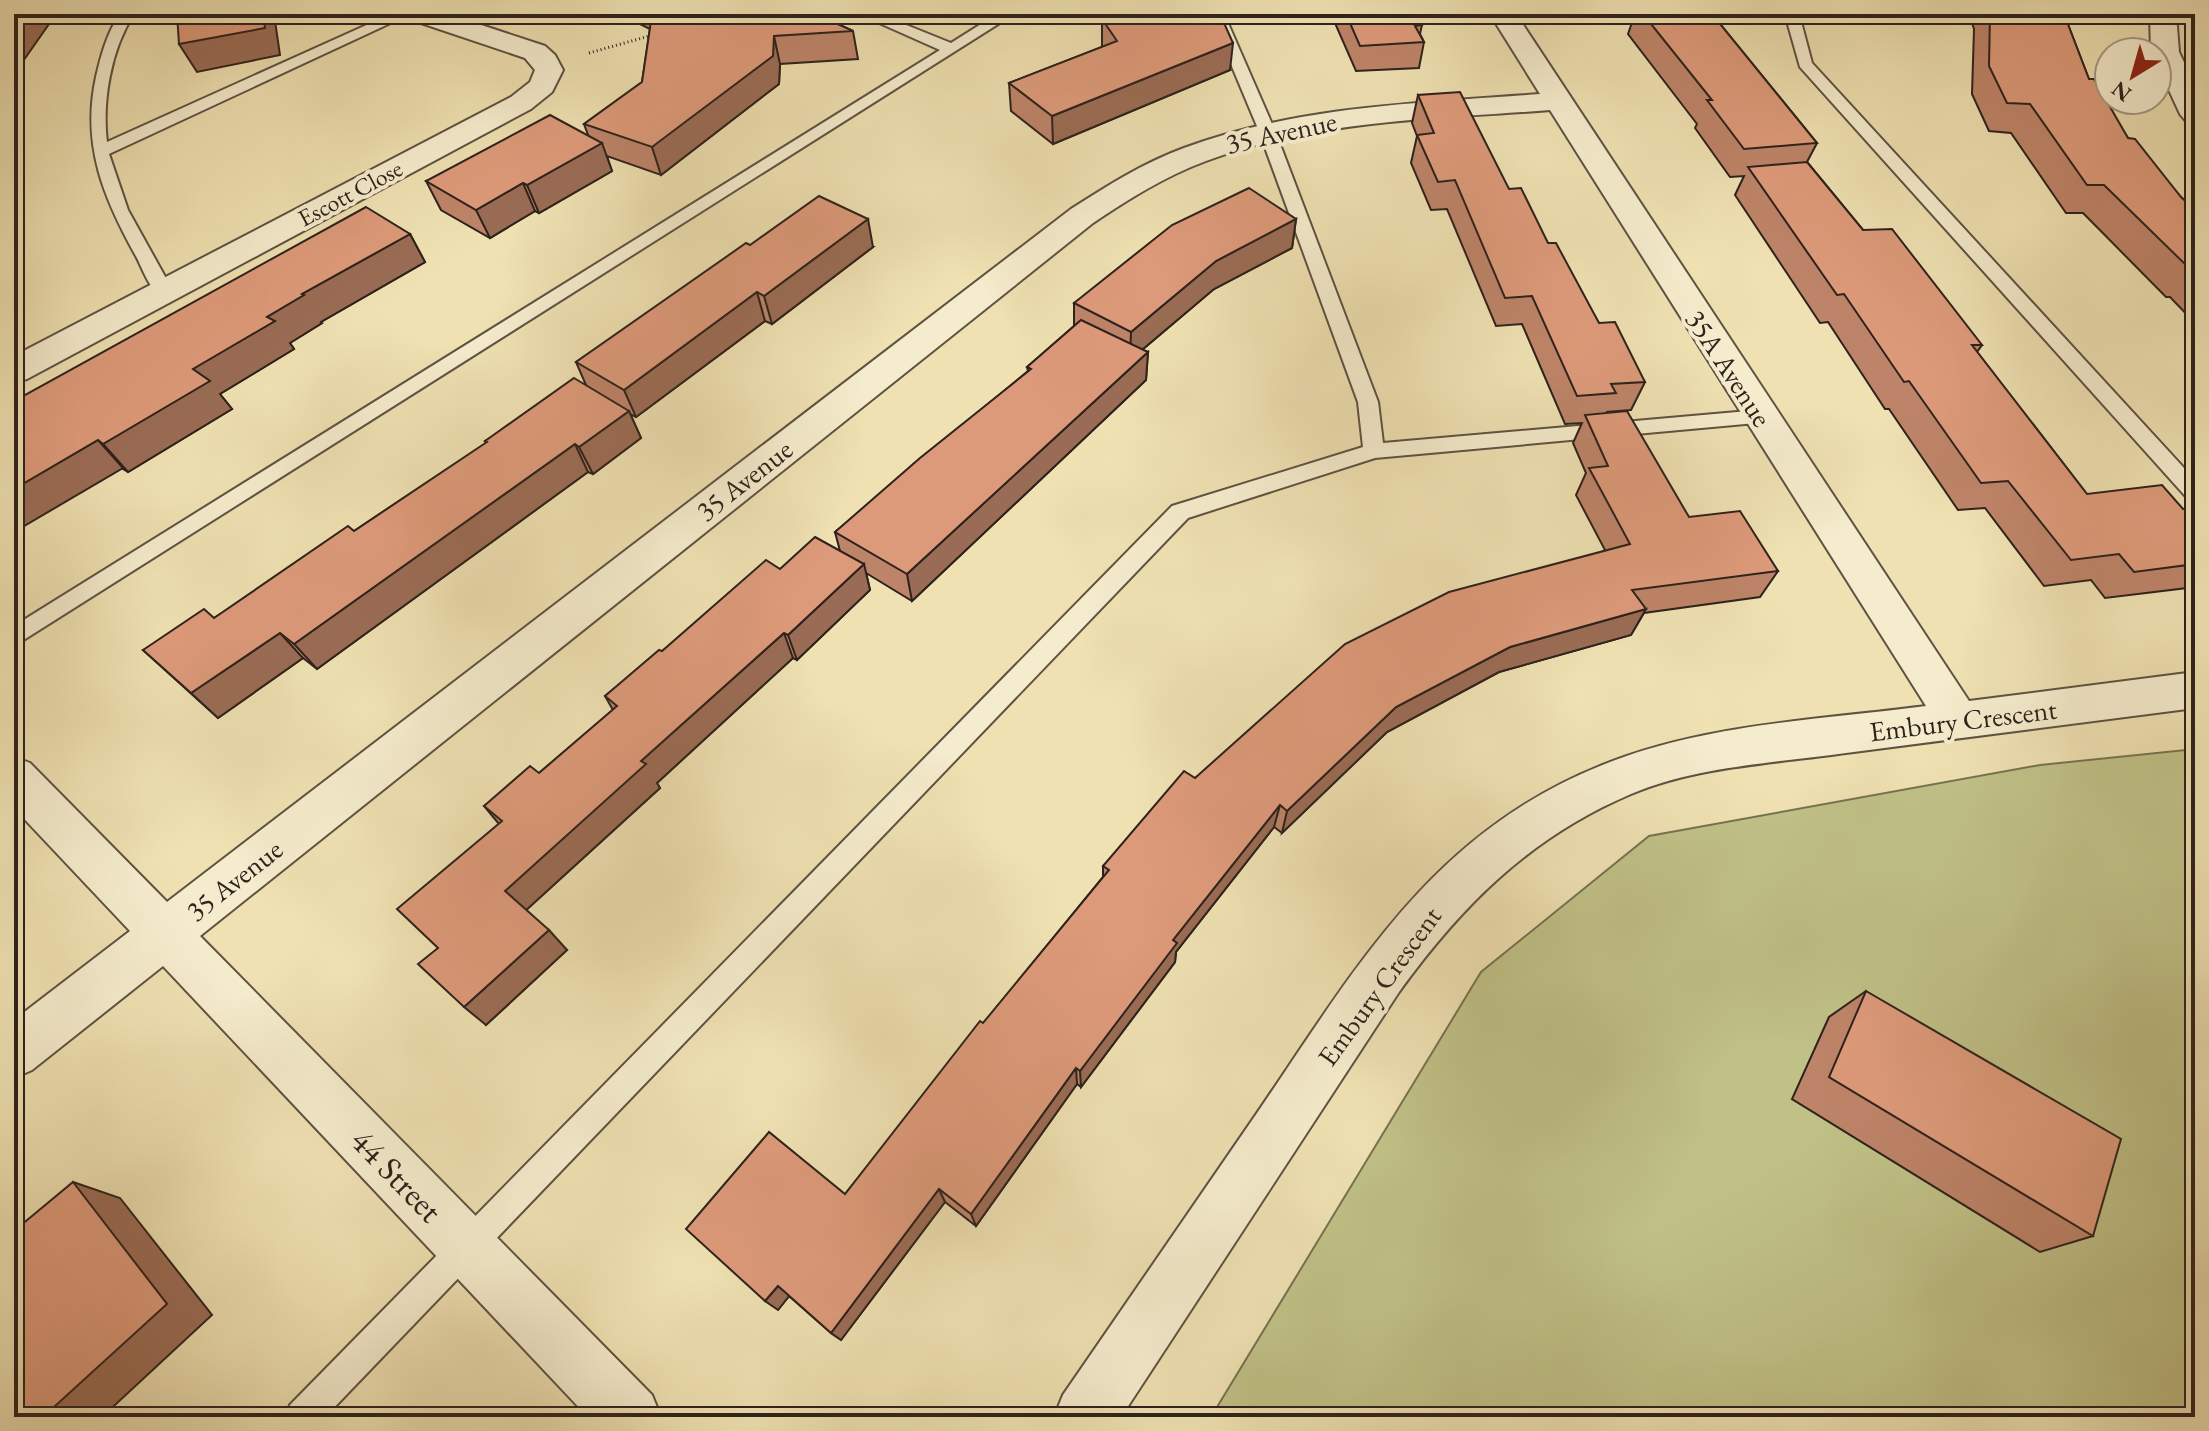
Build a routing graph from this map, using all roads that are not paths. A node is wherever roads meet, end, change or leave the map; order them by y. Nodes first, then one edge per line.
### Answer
1 (127, 14) edge
2 (403, 14) edge
3 (421, 14) edge
4 (866, 14) edge
5 (1007, 14) edge
6 (1217, 14) edge
7 (1503, 14) edge
8 (1792, 14) edge
9 (2163, 14) edge
10 (952, 49) junction
11 (1558, 101) junction
12 (2195, 114) edge
13 (1267, 131) junction
14 (101, 151) junction
15 (164, 291) junction
16 (14, 371) edge
17 (1760, 417) junction
18 (1374, 451) junction
19 (2195, 494) edge
20 (14, 637) edge
21 (2195, 690) edge
22 (1958, 720) junction
23 (14, 777) edge
24 (166, 933) junction
25 (14, 1052) edge
26 (466, 1247) junction
27 (302, 1417) edge
28 (630, 1417) edge
29 (1085, 1417) edge

1 - 14 lane
2 - 14 lane
3 - 15 street, Escott Close
4 - 10 lane
5 - 10 lane
6 - 13 lane
7 - 11 street, 35A Avenue
8 - 19 lane
9 - 12 street
10 - 20 lane
11 - 13 street, 35 Avenue
11 - 17 street, 35A Avenue
13 - 18 lane
13 - 24 street, 35 Avenue
14 - 15 lane
15 - 16 street, Escott Close
17 - 18 lane
17 - 22 street, 35A Avenue
18 - 26 lane
21 - 22 street, Embury Crescent
22 - 29 street, Embury Crescent
23 - 24 street, 44 Street
24 - 25 street, 35 Avenue
24 - 26 street, 44 Street
26 - 27 lane
26 - 28 street, 44 Street

